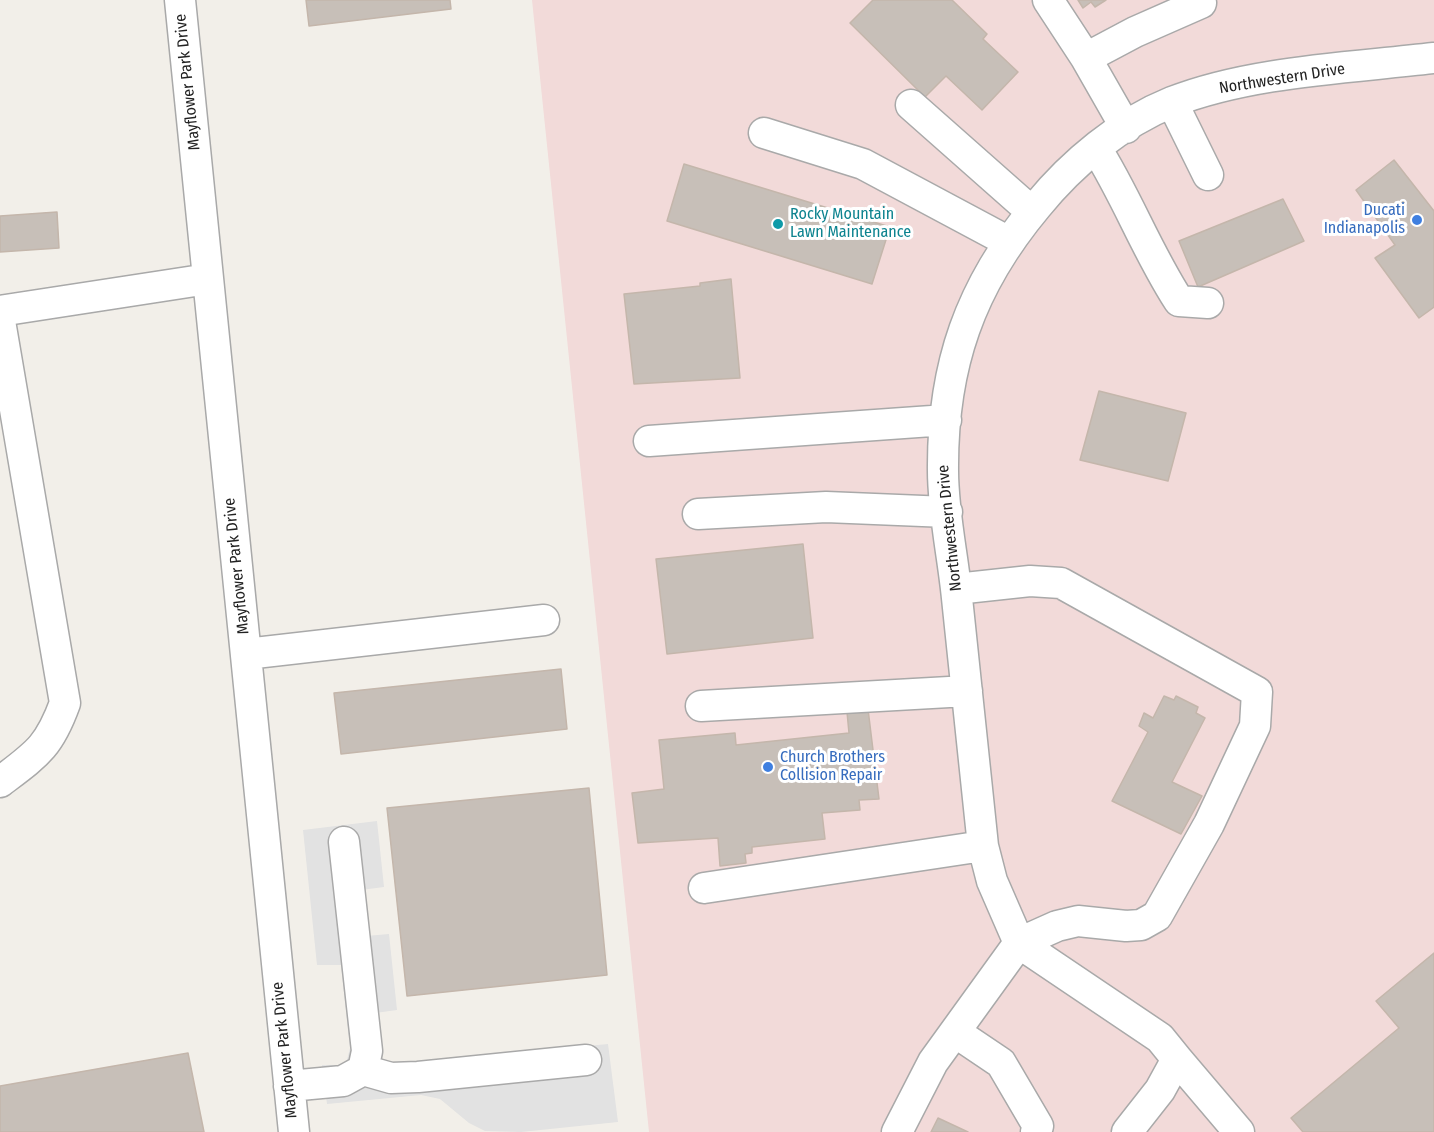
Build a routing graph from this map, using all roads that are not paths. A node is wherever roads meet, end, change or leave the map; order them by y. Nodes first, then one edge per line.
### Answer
1 (180, 0) edge
2 (1048, 0) edge
3 (1207, 1) edge
4 (1086, 58) junction
5 (1434, 58) edge
6 (1172, 102) junction
7 (911, 105) dead end
8 (1126, 128) junction
9 (764, 133) dead end
10 (1096, 148) junction
11 (1208, 175) dead end
12 (1032, 212) junction
13 (1009, 242) junction
14 (208, 279) junction
15 (1208, 303) dead end
16 (0, 311) edge
17 (0, 321) edge
18 (946, 420) junction
19 (649, 441) dead end
20 (947, 512) junction
21 (698, 514) dead end
22 (956, 589) junction
23 (544, 621) dead end
24 (246, 654) junction
25 (967, 691) junction
26 (701, 706) dead end
27 (0, 782) edge
28 (344, 842) dead end
29 (983, 846) junction
30 (704, 888) dead end
31 (1019, 944) junction
32 (955, 1032) junction
33 (1177, 1059) junction
34 (586, 1060) dead end
35 (363, 1070) junction
36 (289, 1086) junction
37 (294, 1132) edge
38 (897, 1132) edge
39 (1036, 1132) edge
40 (1127, 1132) edge
41 (1239, 1132) edge

1 - 14 street, Mayflower Park Drive
2 - 4 street
3 - 4 street
4 - 8 street
5 - 6 street, Northwestern Drive
6 - 8 street, Northwestern Drive
6 - 11 street
7 - 12 street
8 - 10 street, Northwestern Drive
9 - 13 street
10 - 12 street, Northwestern Drive
10 - 15 street
12 - 13 street, Northwestern Drive
13 - 18 street, Northwestern Drive
14 - 16 street
14 - 24 street, Mayflower Park Drive
17 - 27 street
18 - 19 street
18 - 20 street, Northwestern Drive
20 - 21 street
20 - 22 street, Northwestern Drive
22 - 25 street, Northwestern Drive
22 - 31 street
23 - 24 street
24 - 36 street, Mayflower Park Drive
25 - 26 street
25 - 29 street, Northwestern Drive
28 - 35 street
29 - 30 street
29 - 31 street, Northwestern Drive
31 - 32 street
31 - 33 street
32 - 38 street
32 - 39 street
33 - 40 street
33 - 41 street
34 - 35 street
35 - 36 street
36 - 37 street, Mayflower Park Drive

